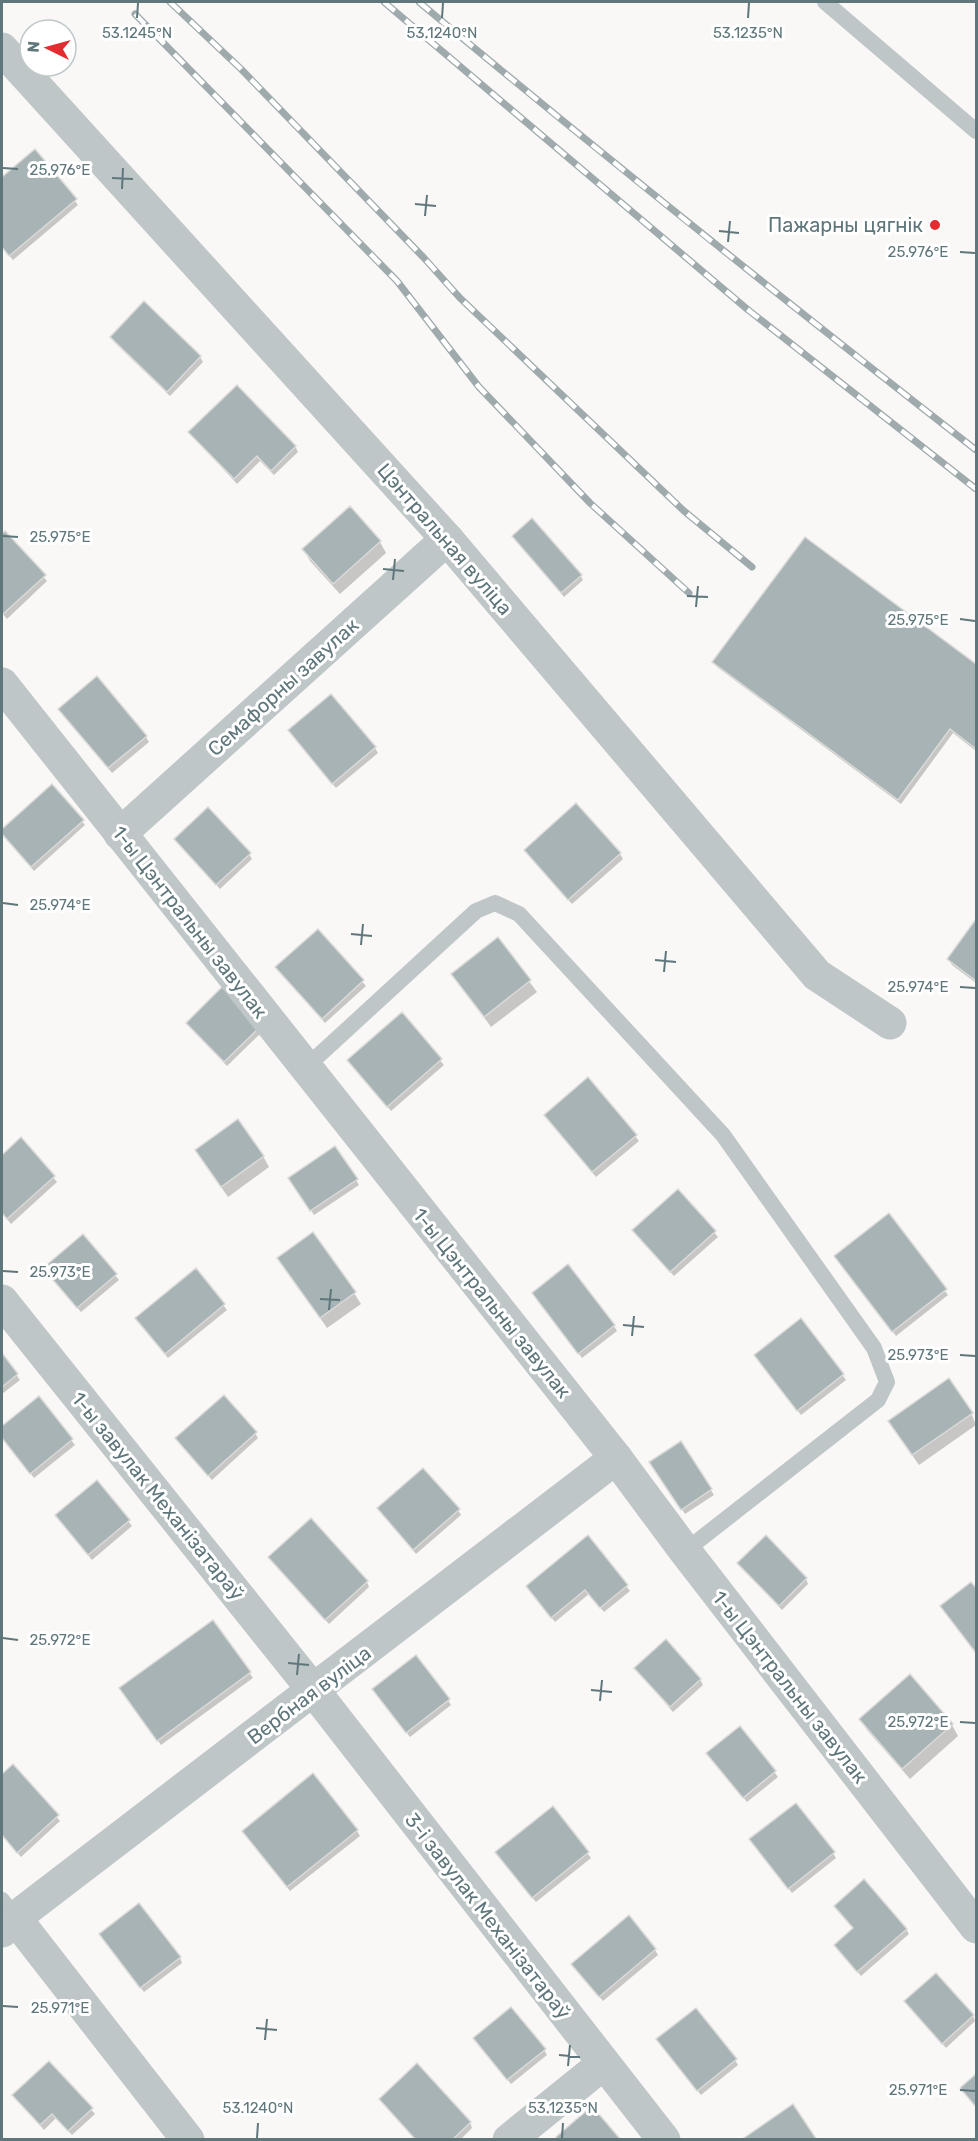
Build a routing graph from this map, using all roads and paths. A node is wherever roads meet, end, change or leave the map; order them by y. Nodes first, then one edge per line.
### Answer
1 (825, 2) edge
2 (2, 49) edge
3 (976, 132) edge
4 (447, 539) junction
5 (2, 684) edge
6 (120, 834) junction
7 (890, 1023) dead end
8 (305, 1068) junction
9 (2, 1301) edge
10 (616, 1458) junction
11 (685, 1551) junction
12 (314, 1691) junction
13 (6, 1916) edge
14 (976, 1927) edge
15 (603, 2064) junction
16 (188, 2139) edge
17 (509, 2139) edge
18 (664, 2139) edge

1 - 3 lane
2 - 4 street, Цэнтральная вуліца
4 - 6 street, Семафорны завулак
4 - 7 street, Цэнтральная вуліца
5 - 6 street, 1-ы Цэнтральны завулак
6 - 8 street, 1-ы Цэнтральны завулак
8 - 10 street, 1-ы Цэнтральны завулак
8 - 11 lane
9 - 12 street, 1-ы завулак Механізатараў
10 - 11 street, 1-ы Цэнтральны завулак
10 - 12 street, Вербная вуліца
11 - 14 street, 1-ы Цэнтральны завулак
12 - 13 street, Вербная вуліца
12 - 15 street, 3-і завулак Механізатараў
13 - 16 street
15 - 17 street
15 - 18 street, 3-і завулак Механізатараў

